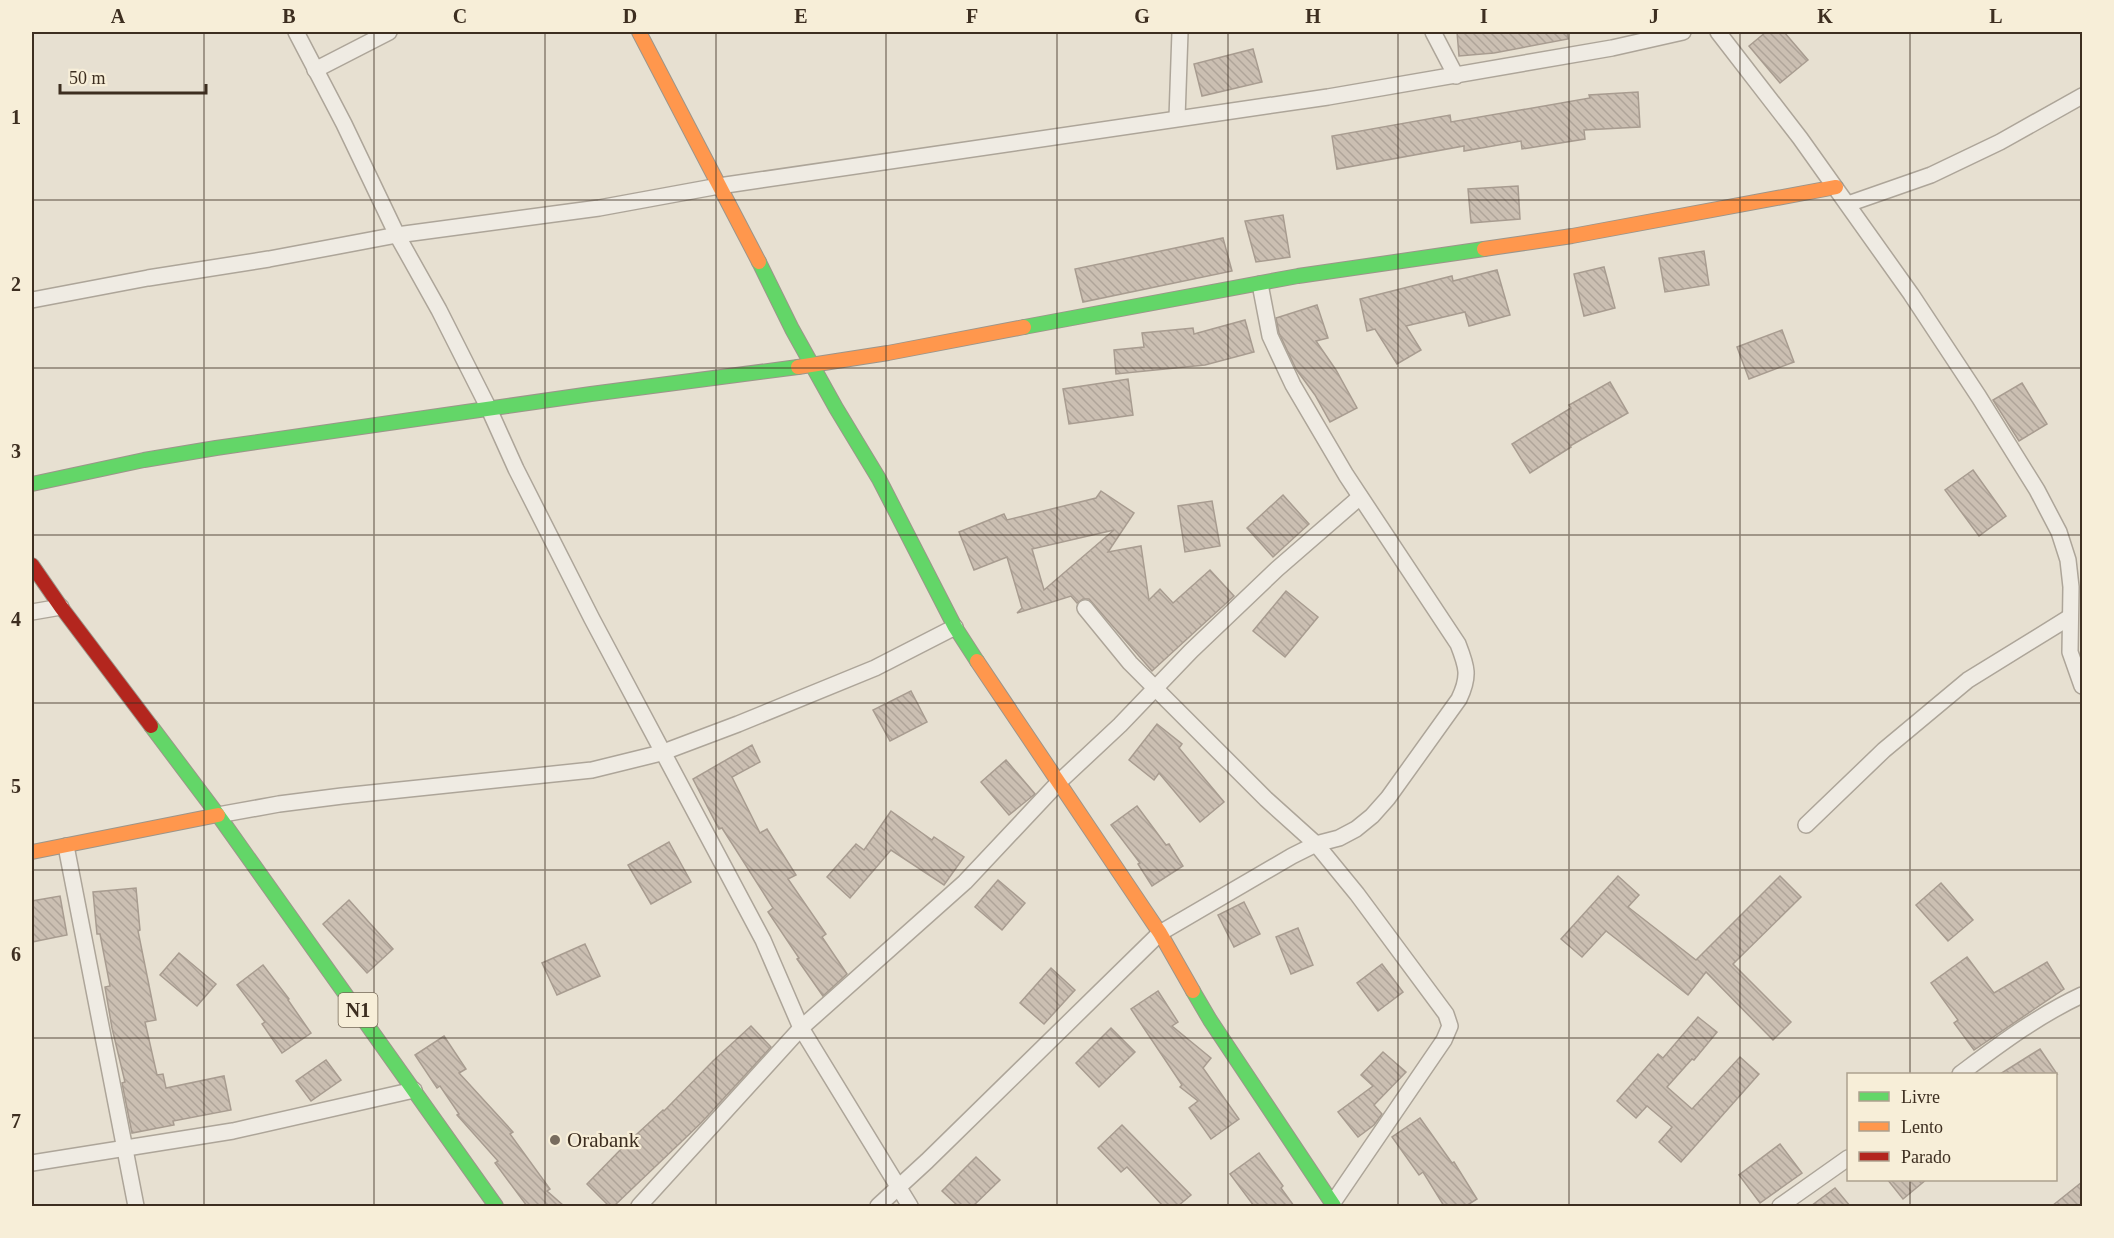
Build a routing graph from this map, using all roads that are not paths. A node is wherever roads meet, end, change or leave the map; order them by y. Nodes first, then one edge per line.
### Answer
1 (296, 32) edge
2 (389, 32) edge
3 (639, 32) edge
4 (1180, 32) edge
5 (1433, 32) edge
6 (1683, 32) edge
7 (1718, 32) edge
8 (315, 70) junction
9 (1456, 76) junction
10 (2082, 96) edge
11 (1177, 118) junction
12 (719, 186) junction
13 (1836, 187) junction
14 (1848, 204) junction
15 (397, 236) junction
16 (1260, 284) junction
17 (32, 300) edge
18 (813, 366) junction
19 (489, 409) junction
20 (32, 484) edge
21 (1360, 497) junction
22 (32, 565) edge
23 (61, 607) junction
24 (1085, 609) dead end
25 (32, 612) edge
26 (2070, 617) junction
27 (955, 627) junction
28 (2082, 686) edge
29 (1155, 688) junction
30 (661, 753) junction
31 (1059, 782) junction
32 (218, 815) junction
33 (1806, 825) dead end
34 (1316, 844) junction
35 (66, 846) junction
36 (32, 852) edge
37 (1160, 933) junction
38 (2082, 995) edge
39 (801, 1028) junction
40 (1961, 1073) edge
41 (414, 1090) junction
42 (124, 1147) junction
43 (1847, 1159) edge
44 (32, 1163) edge
45 (898, 1186) junction
46 (1333, 1205) edge
47 (136, 1206) edge
48 (496, 1206) edge
49 (639, 1206) edge
50 (878, 1206) edge
51 (910, 1206) edge
52 (1780, 1206) edge

1 - 8 street
2 - 8 street
3 - 12 street
4 - 11 street
5 - 9 street
6 - 9 street
7 - 13 street
8 - 15 street
9 - 11 street
10 - 14 street
11 - 12 street
12 - 15 street
12 - 18 street
13 - 14 street
13 - 16 street
14 - 26 street
15 - 17 street
15 - 19 street
16 - 18 street
16 - 21 street
18 - 19 street
18 - 27 street
19 - 20 street
19 - 30 street
21 - 29 street
21 - 34 street
22 - 23 street, N1
23 - 25 street
23 - 32 street, N1
24 - 29 street
26 - 28 street
26 - 33 street
27 - 30 street
27 - 31 street
29 - 31 street
29 - 34 street
30 - 32 street
30 - 39 street
31 - 37 street
31 - 39 street
32 - 35 street
32 - 41 street, N1
34 - 37 street
34 - 46 street
35 - 36 street
35 - 42 street
37 - 45 street
37 - 46 street
38 - 40 street
39 - 45 street
39 - 49 street
41 - 42 street
41 - 48 street, N1
42 - 44 street
42 - 47 street
43 - 52 street
45 - 50 street
45 - 51 street

